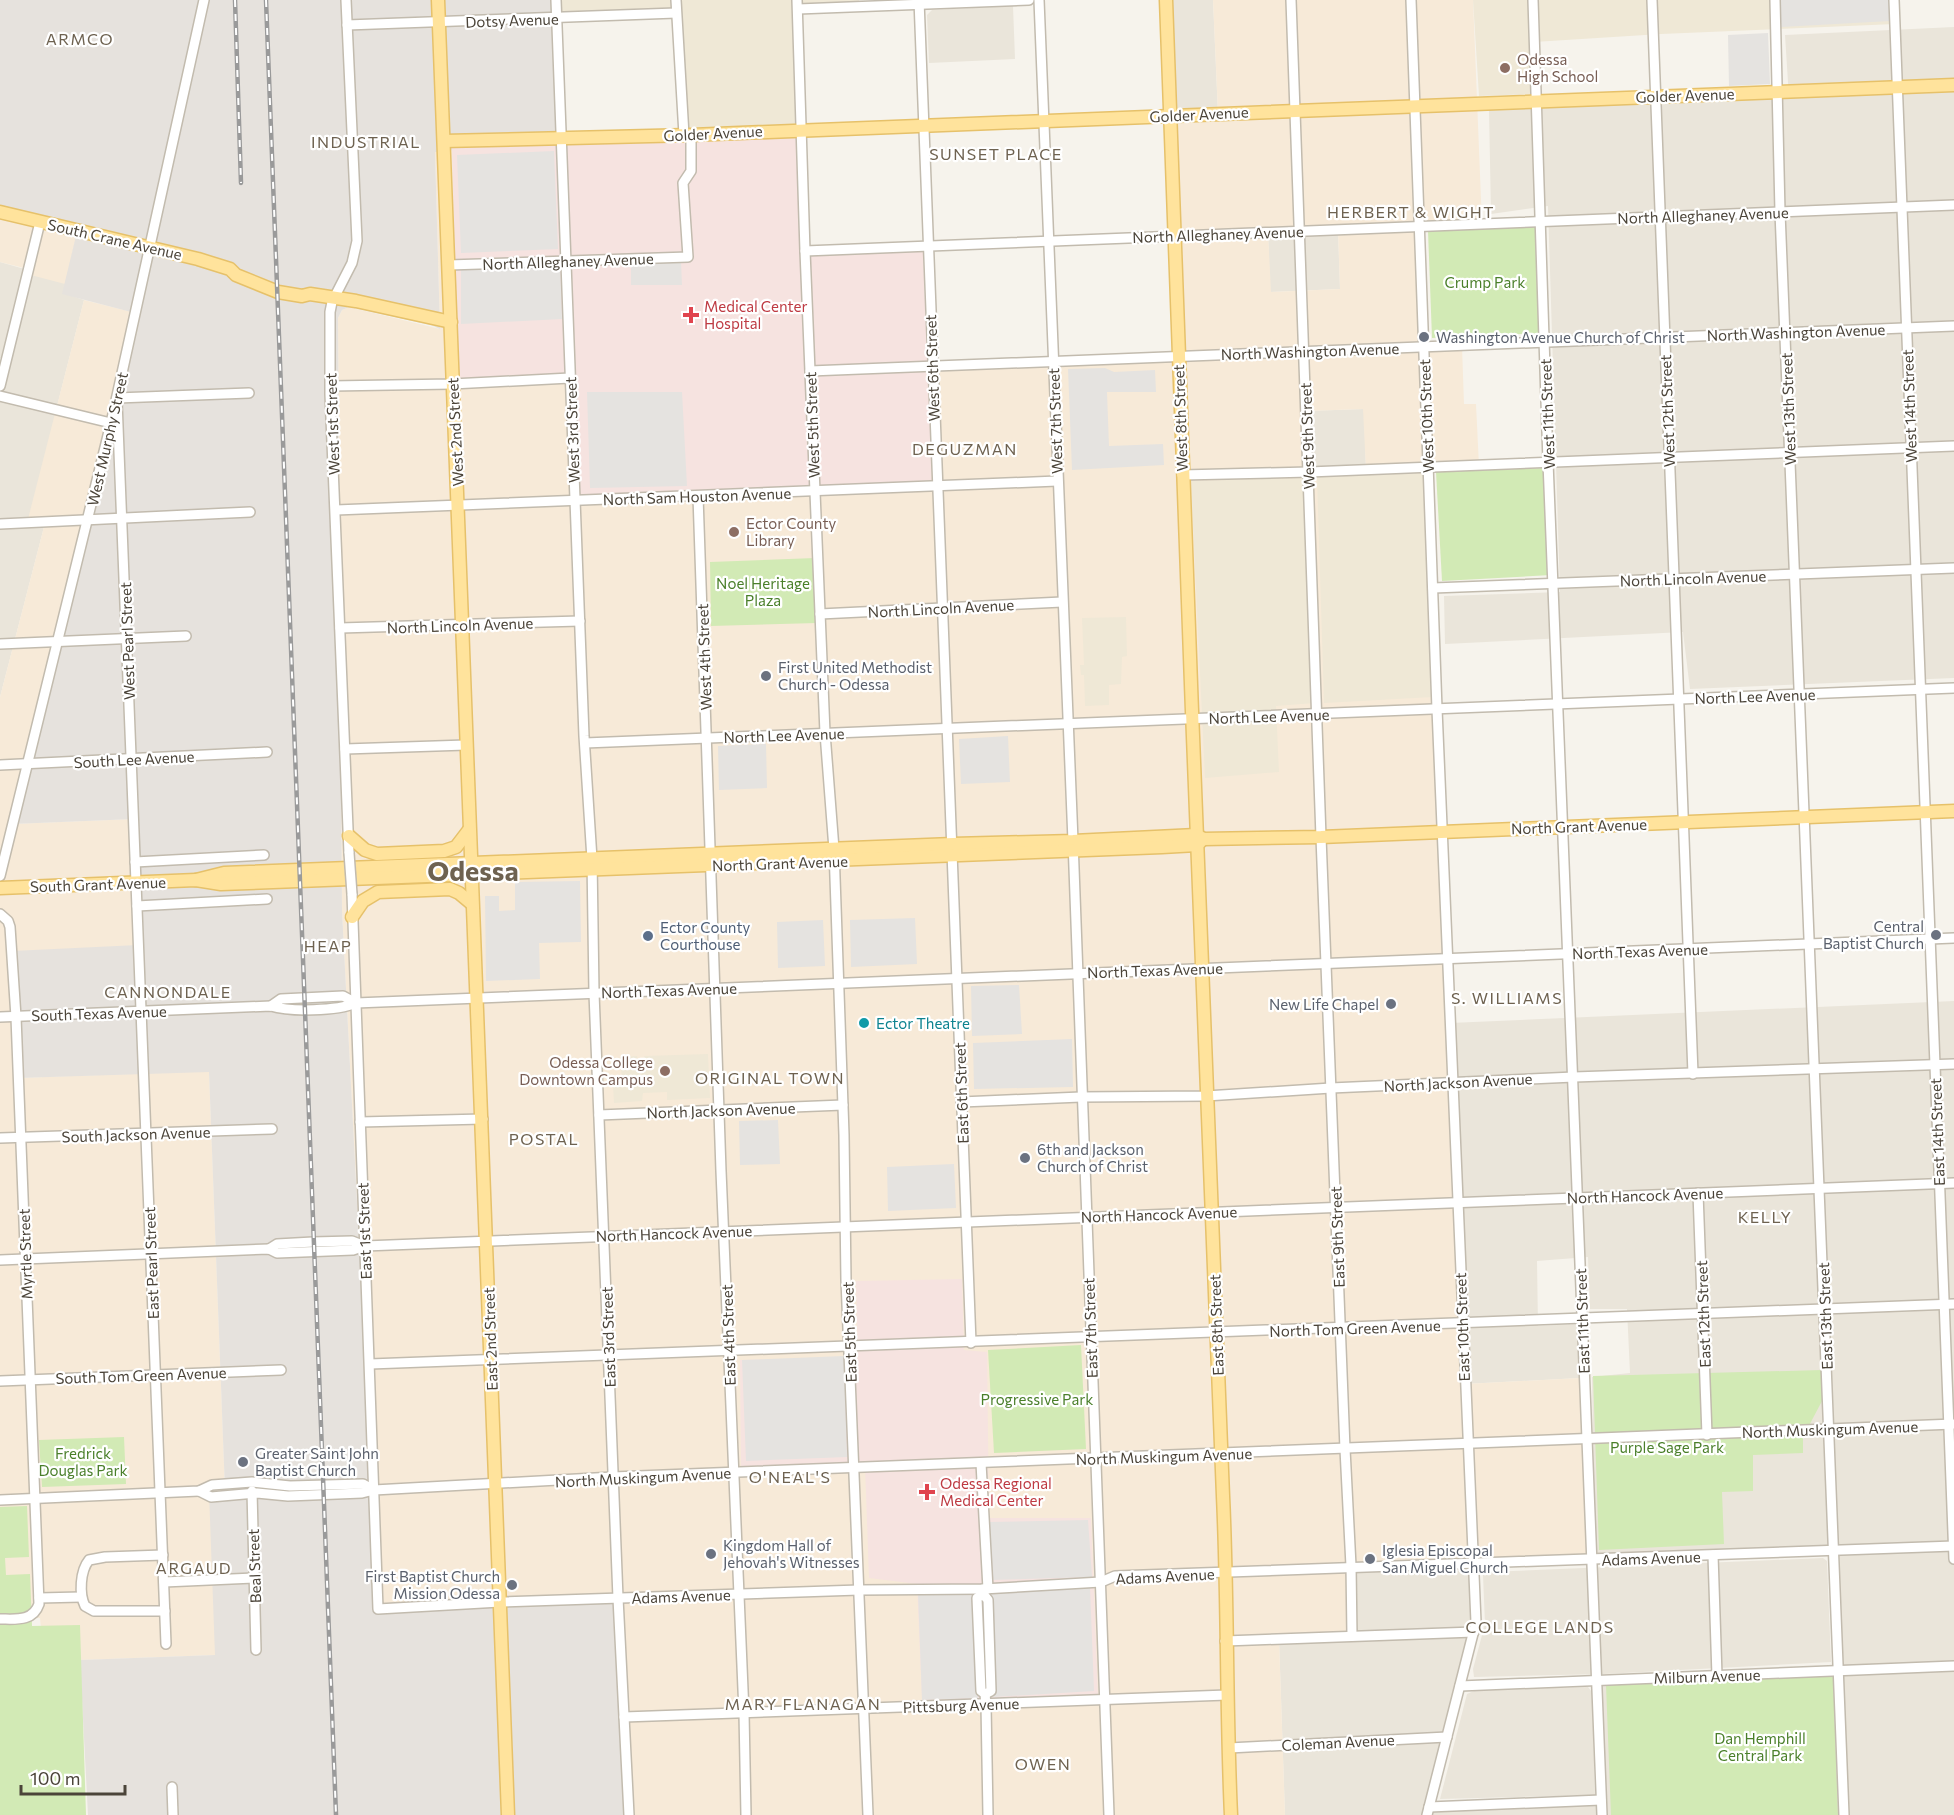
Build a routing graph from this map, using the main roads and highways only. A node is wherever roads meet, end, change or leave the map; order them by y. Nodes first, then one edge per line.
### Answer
1 (438, 0) edge
2 (1166, 0) edge
3 (1954, 84) edge
4 (1170, 116) junction
5 (444, 141) junction
6 (0, 212) edge
7 (452, 322) junction
8 (1954, 811) edge
9 (469, 830) junction
10 (349, 836) road end
11 (1199, 840) junction
12 (471, 869) junction
13 (353, 874) joint
14 (0, 888) edge
15 (471, 903) junction
16 (352, 917) road end
17 (508, 1815) edge
18 (1231, 1815) edge

1 - 5 main road, West 2nd Street
2 - 4 main road, West 8th Street
3 - 4 main road, Golder Avenue
4 - 5 main road, Golder Avenue
4 - 11 main road, West 8th Street
5 - 7 main road, West 2nd Street
6 - 7 main road, South Crane Avenue
7 - 9 main road, West 2nd Street
8 - 11 main road, North Grant Avenue
9 - 10 main road
9 - 12 main road, West 2nd Street
11 - 12 main road, North Grant Avenue
11 - 18 main road, East 8th Street
12 - 13 main road, North Grant Avenue
12 - 15 main road, East 2nd Street
13 - 14 main road, South Grant Avenue
15 - 16 main road
15 - 17 main road, East 2nd Street

